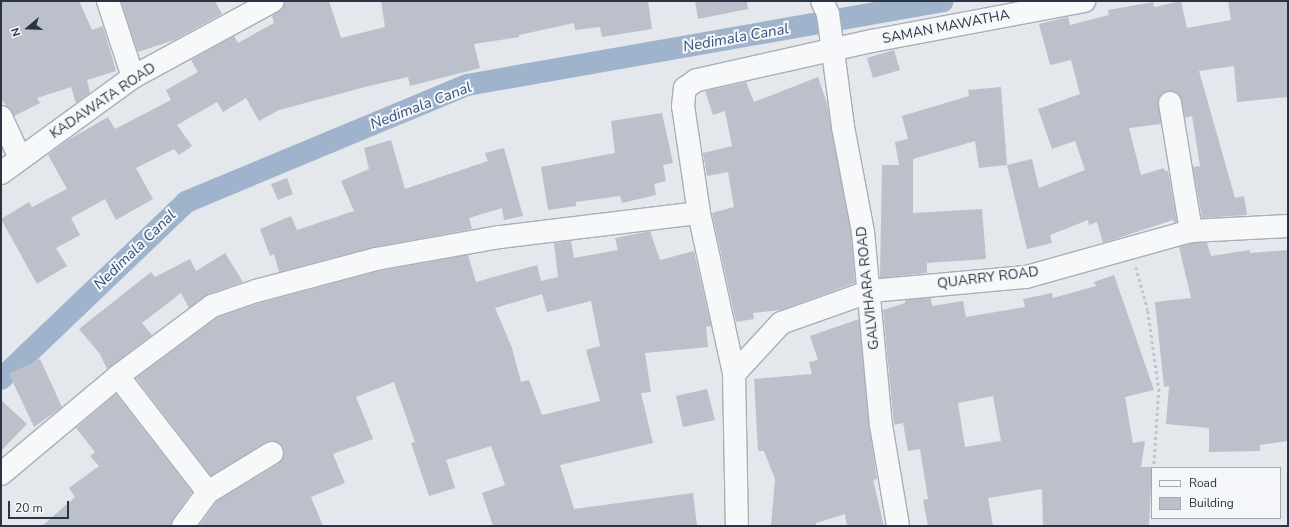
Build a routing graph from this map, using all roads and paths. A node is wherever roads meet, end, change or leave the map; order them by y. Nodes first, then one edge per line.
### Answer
1 (108, 1) edge
2 (273, 1) edge
3 (822, 1) edge
4 (1084, 1) edge
5 (832, 51) junction
6 (133, 77) junction
7 (1170, 102) dead end
8 (1, 117) edge
9 (20, 158) junction
10 (1, 173) edge
11 (699, 213) junction
12 (1288, 226) edge
13 (1192, 231) junction
14 (1131, 248) junction
15 (870, 291) junction
16 (734, 374) junction
17 (118, 376) junction
18 (272, 453) dead end
19 (1154, 467) dead end
20 (1, 474) edge
21 (208, 492) junction
22 (183, 526) edge
23 (737, 526) edge
24 (898, 526) edge

1 - 6 street
2 - 6 street, KADAWATA ROAD
3 - 5 street, GALVIHARA ROAD
4 - 5 street, SAMAN MAWATHA
5 - 11 street, SAMAN MAWATHA
5 - 15 street, GALVIHARA ROAD
6 - 9 street, KADAWATA ROAD
7 - 13 street
8 - 9 street
9 - 10 street, KADAWATA ROAD
11 - 16 street, SAMAN MAWATHA
11 - 17 street
12 - 13 street, QUARRY ROAD
13 - 14 street, QUARRY ROAD
14 - 15 street, QUARRY ROAD
14 - 19 path
15 - 16 street, QUARRY ROAD
15 - 24 street, GALVIHARA ROAD
16 - 23 street, SAMAN MAWATHA
17 - 20 street
17 - 21 street
18 - 21 street
21 - 22 street

